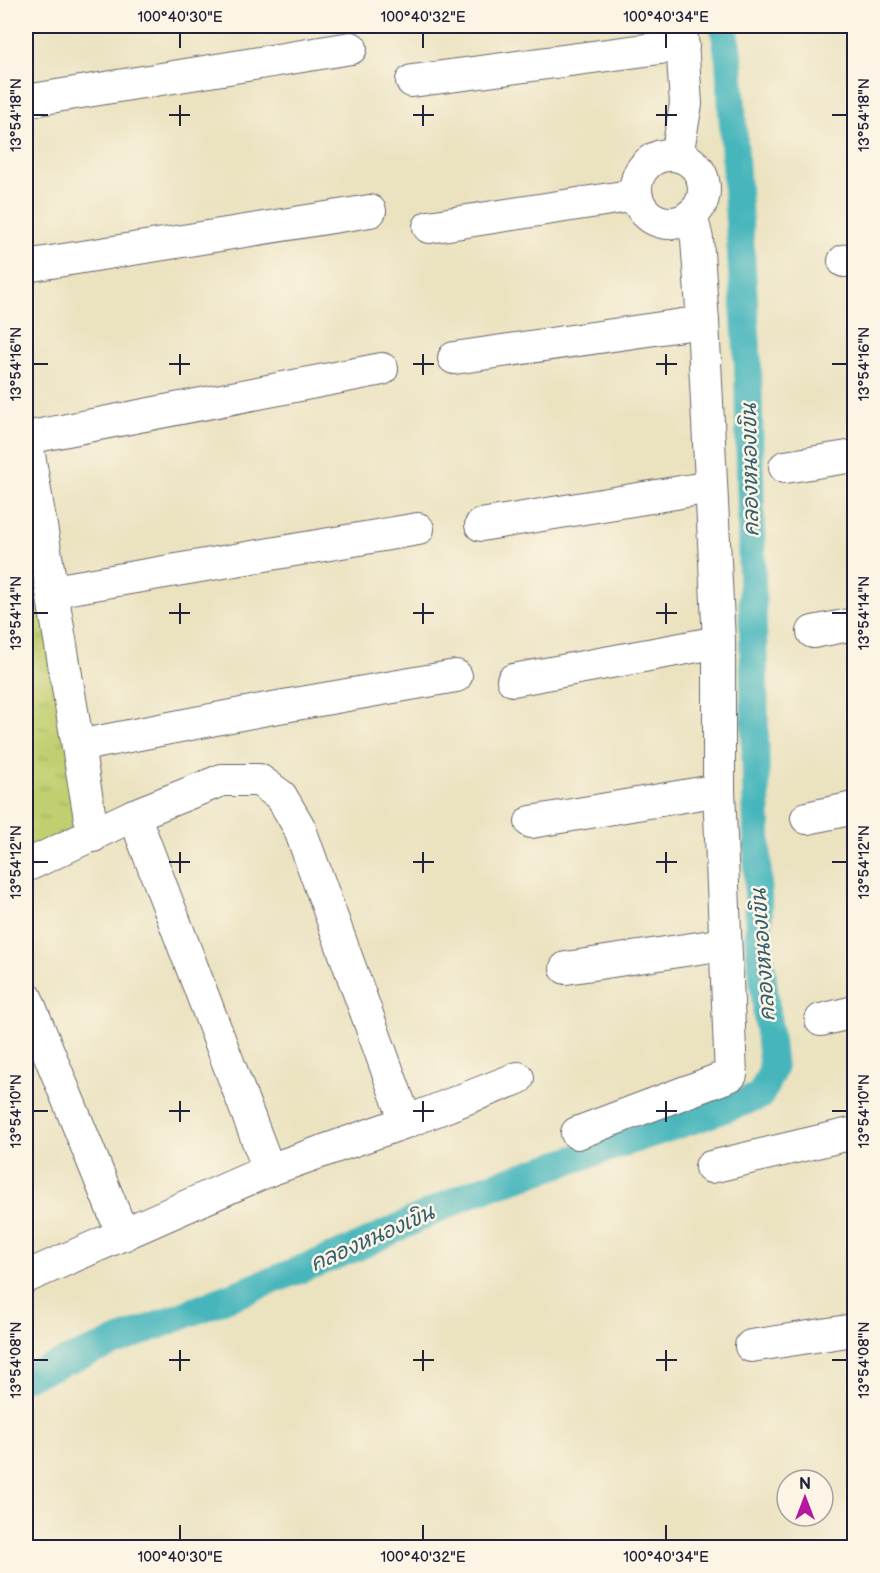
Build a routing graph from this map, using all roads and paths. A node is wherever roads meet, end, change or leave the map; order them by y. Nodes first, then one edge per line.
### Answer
1 (682, 35) edge
2 (351, 48) dead end
3 (411, 81) dead end
4 (26, 101) edge
5 (677, 155) junction
6 (636, 195) junction
7 (370, 211) dead end
8 (691, 215) junction
9 (429, 227) dead end
10 (26, 266) edge
11 (703, 321) junction
12 (454, 358) dead end
13 (382, 369) dead end
14 (26, 438) edge
15 (855, 456) edge
16 (785, 467) dead end
17 (711, 487) junction
18 (481, 525) dead end
19 (418, 529) dead end
20 (52, 591) junction
21 (855, 624) edge
22 (813, 632) dead end
23 (719, 642) junction
24 (456, 676) dead end
25 (513, 680) dead end
26 (78, 746) junction
27 (719, 790) junction
28 (855, 808) edge
29 (134, 814) junction
30 (807, 818) dead end
31 (531, 822) dead end
32 (93, 836) junction
33 (26, 866) edge
34 (725, 944) junction
35 (566, 968) dead end
36 (26, 997) edge
37 (855, 1012) edge
38 (821, 1020) dead end
39 (518, 1078) dead end
40 (406, 1122) junction
41 (578, 1133) dead end
42 (855, 1133) edge
43 (711, 1167) dead end
44 (269, 1170) junction
45 (123, 1235) junction
46 (26, 1277) edge
47 (855, 1330) edge
48 (751, 1346) dead end

1 - 3 street
1 - 5 street
2 - 4 street
5 - 6 street
5 - 8 street
6 - 8 street
6 - 9 street
7 - 10 street
8 - 11 street
11 - 12 street
11 - 17 street
13 - 14 street
14 - 20 street
15 - 16 street
17 - 18 street
17 - 23 street
19 - 20 street
20 - 26 street
21 - 22 street
23 - 25 street
23 - 27 street
24 - 26 street
26 - 32 street
27 - 31 street
27 - 34 street
28 - 30 street
29 - 32 street
29 - 40 street
29 - 44 street
32 - 33 street
34 - 35 street
34 - 41 street
36 - 45 street
37 - 38 street
39 - 40 street
40 - 44 street
42 - 43 street
44 - 45 street
45 - 46 street
47 - 48 street

